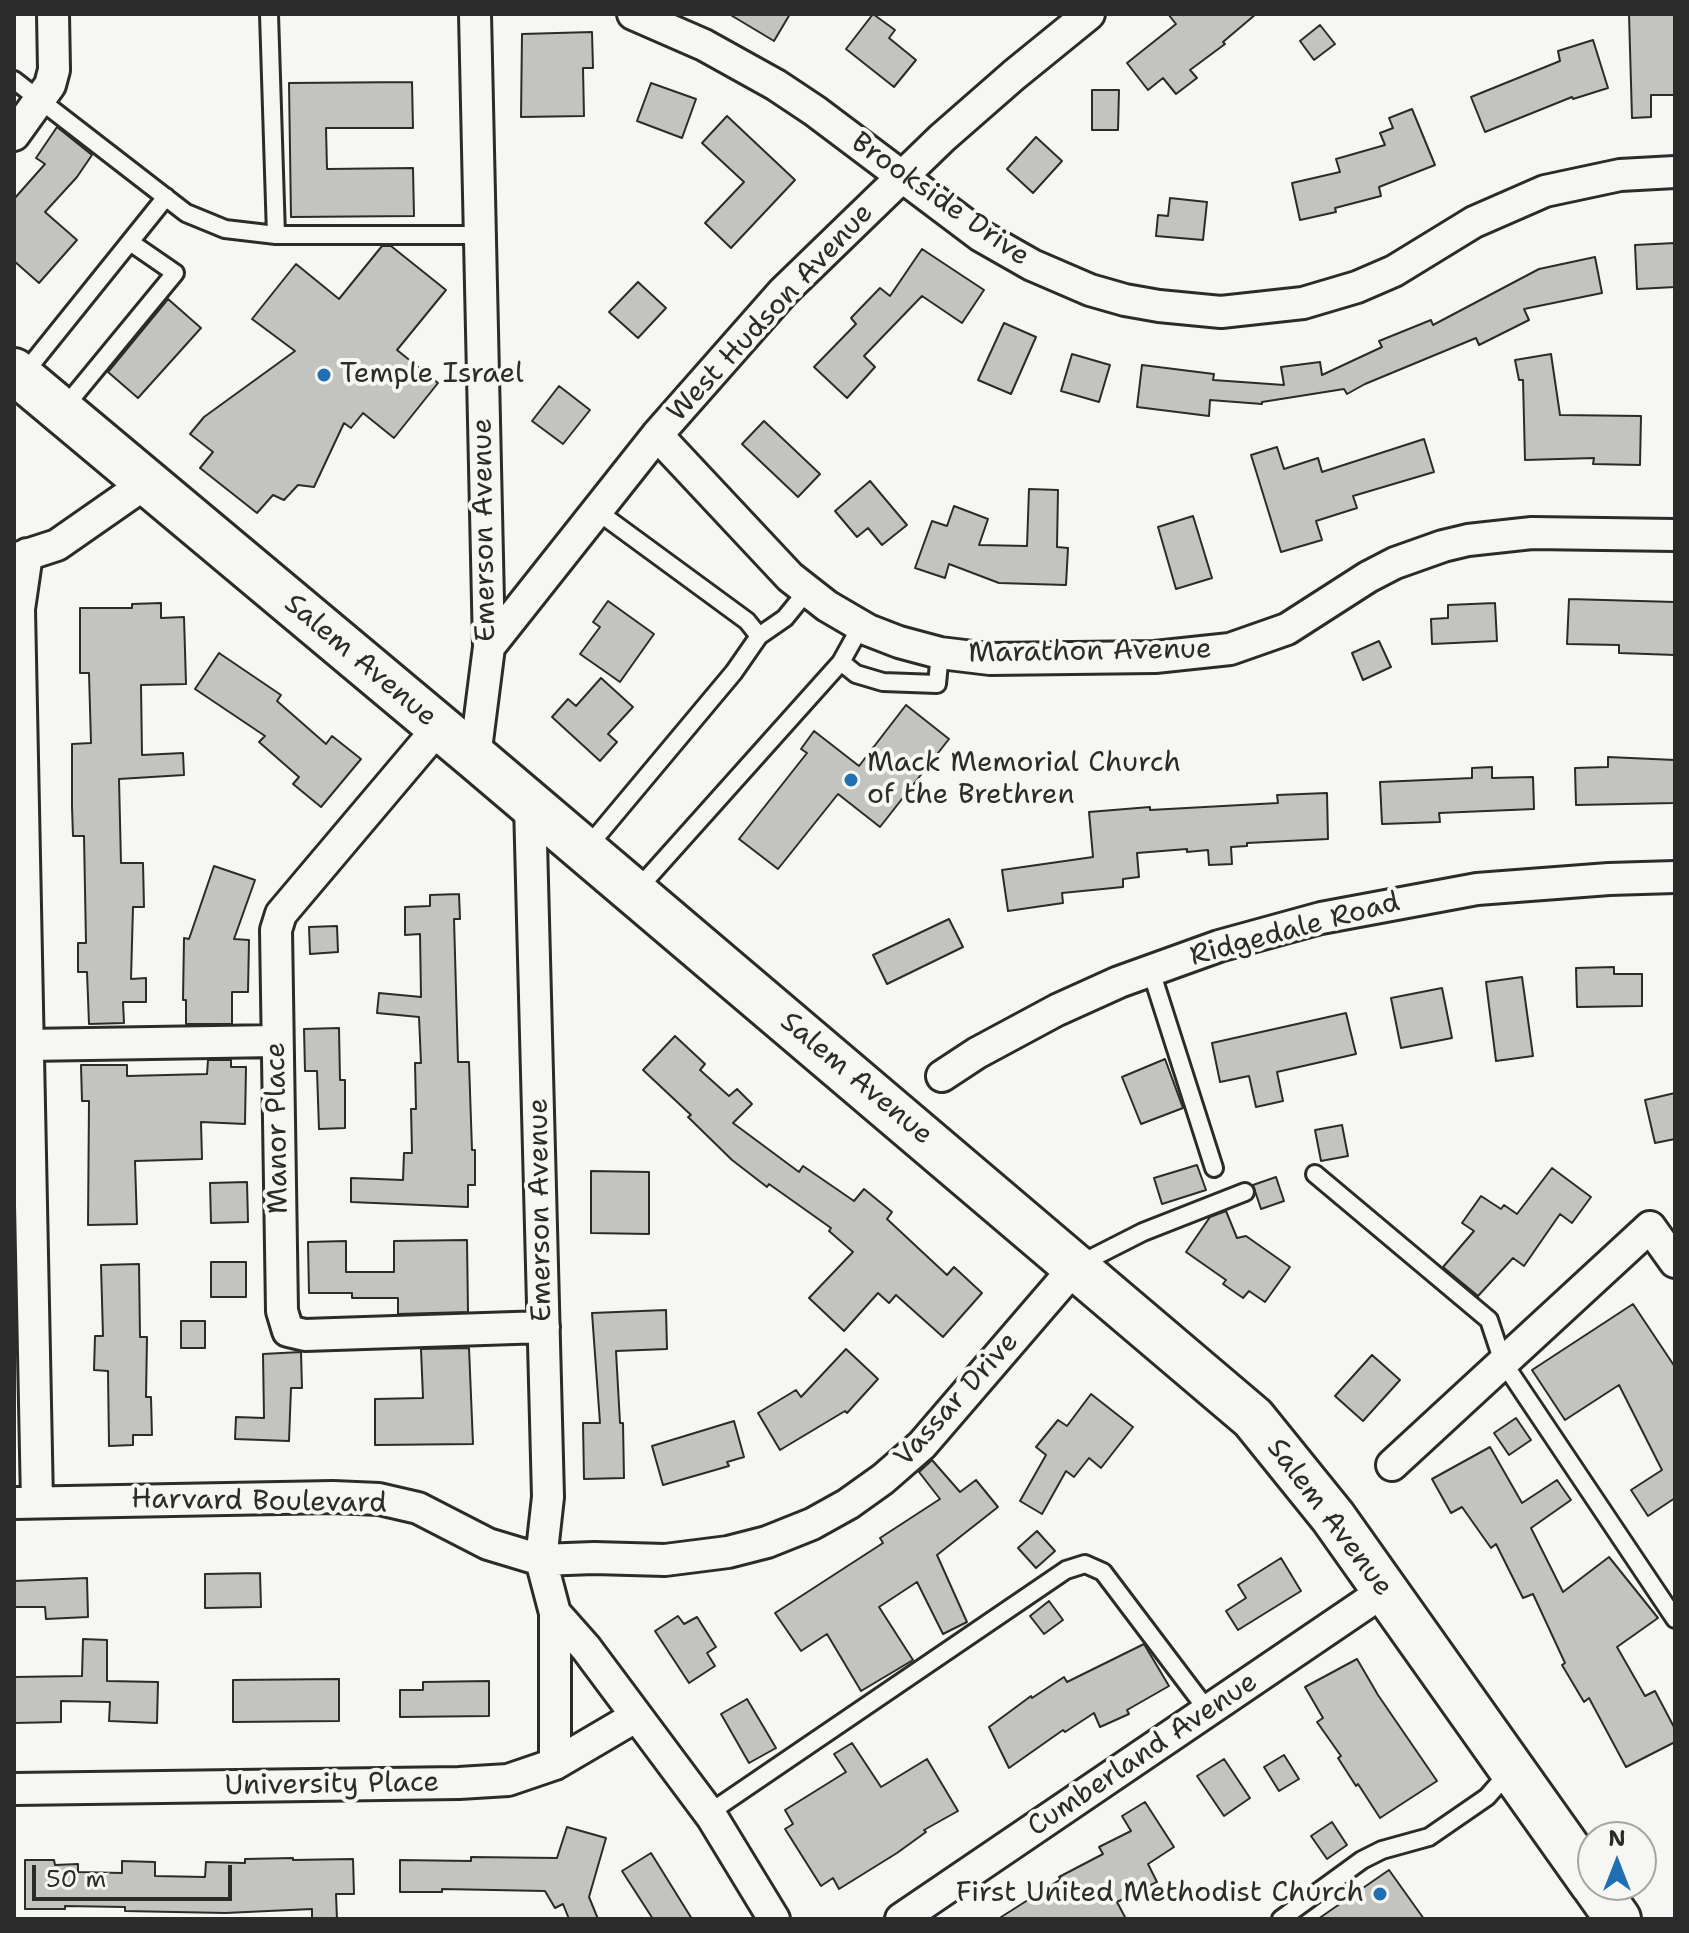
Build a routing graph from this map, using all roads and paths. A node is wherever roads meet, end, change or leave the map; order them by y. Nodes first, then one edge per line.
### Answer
1 (53, 14) edge
2 (269, 14) edge
3 (475, 14) edge
4 (1089, 14) edge
5 (642, 15) edge
6 (14, 80) edge
7 (40, 102) junction
8 (14, 135) edge
9 (1675, 172) edge
10 (901, 178) junction
11 (166, 197) junction
12 (276, 235) junction
13 (479, 235) junction
14 (130, 242) junction
15 (17, 374) edge
16 (62, 410) junction
17 (657, 435) junction
18 (146, 483) junction
19 (597, 511) junction
20 (1675, 535) edge
21 (20, 556) edge
22 (807, 591) junction
23 (861, 626) junction
24 (759, 636) junction
25 (489, 647) junction
26 (940, 653) junction
27 (841, 662) junction
28 (439, 727) junction
29 (475, 757) junction
30 (530, 804) junction
31 (585, 850) junction
32 (1675, 877) edge
33 (635, 892) junction
34 (1151, 971) junction
35 (276, 1041) junction
36 (27, 1045) junction
37 (942, 1076) dead end
38 (1214, 1168) dead end
39 (1315, 1174) dead end
40 (1245, 1192) dead end
41 (1675, 1262) edge
42 (1076, 1266) junction
43 (544, 1327) junction
44 (1503, 1362) junction
45 (1392, 1465) dead end
46 (26, 1503) edge
47 (541, 1560) junction
48 (1384, 1591) junction
49 (555, 1613) junction
50 (1675, 1619) edge
51 (1208, 1711) junction
52 (635, 1717) junction
53 (555, 1764) junction
54 (1511, 1770) junction
55 (14, 1789) edge
56 (709, 1813) junction
57 (1577, 1863) edge
58 (1605, 1901) edge
59 (774, 1919) edge
60 (901, 1919) edge
61 (1281, 1919) edge
62 (1618, 1919) edge

1 - 7 street
2 - 12 lane
3 - 13 street, Emerson Avenue
4 - 10 street, West Hudson Avenue
5 - 10 street, Brookside Drive
6 - 7 lane
7 - 8 street
7 - 11 lane
9 - 10 street, Brookside Drive
10 - 17 street, West Hudson Avenue
11 - 12 lane
11 - 14 lane
12 - 13 lane
13 - 25 street, Emerson Avenue
14 - 15 lane
14 - 16 lane
15 - 16 main road, Salem Avenue
16 - 18 main road, Salem Avenue
17 - 19 street, West Hudson Avenue
17 - 22 street, Marathon Avenue
18 - 21 street
18 - 28 main road, Salem Avenue
19 - 24 lane
19 - 25 street, West Hudson Avenue
20 - 26 street, Marathon Avenue
21 - 36 street
22 - 23 street, Marathon Avenue
22 - 24 lane
23 - 26 street, Marathon Avenue
23 - 27 lane
24 - 31 lane
25 - 29 street, Emerson Avenue
26 - 27 lane
27 - 33 lane
28 - 29 main road, Salem Avenue
28 - 35 street, Manor Place
29 - 30 main road, Salem Avenue
30 - 31 main road, Salem Avenue
30 - 43 street, Emerson Avenue
31 - 33 main road, Salem Avenue
32 - 34 street, Ridgedale Road
33 - 42 main road, Salem Avenue
34 - 37 street, Ridgedale Road
34 - 38 lane
35 - 36 street
35 - 43 street, Manor Place
36 - 46 street
39 - 44 lane
40 - 42 lane
41 - 44 street
42 - 47 street, Vassar Drive
42 - 48 main road, Salem Avenue
43 - 47 street, Emerson Avenue
44 - 45 street
44 - 50 lane
46 - 47 street, Harvard Boulevard
47 - 49 street, Emerson Avenue
48 - 51 street, Cumberland Avenue
48 - 54 main road, Salem Avenue
49 - 52 street
49 - 53 street
51 - 56 lane
51 - 60 street, Cumberland Avenue
52 - 53 street, University Place
52 - 56 street
53 - 55 street, University Place
54 - 57 main road, Salem Avenue
54 - 61 lane
56 - 59 street
58 - 62 main road, Salem Avenue

